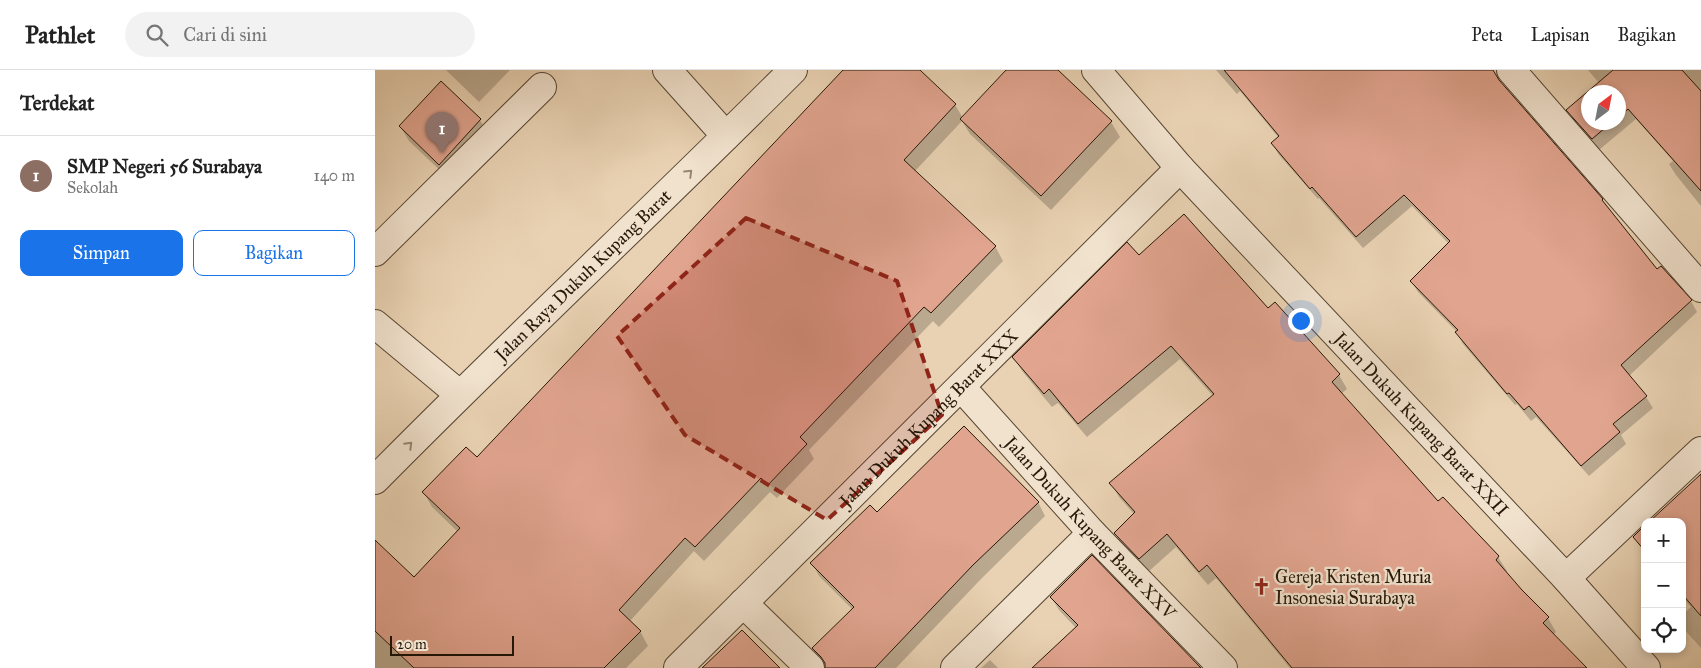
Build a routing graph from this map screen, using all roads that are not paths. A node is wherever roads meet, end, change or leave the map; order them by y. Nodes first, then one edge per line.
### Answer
1 (667, 70) edge
2 (793, 70) edge
3 (1096, 70) edge
4 (1511, 70) edge
5 (542, 87) dead end
6 (726, 136) junction
7 (1180, 168) junction
8 (375, 252) edge
9 (1701, 288) edge
10 (375, 324) edge
11 (961, 387) junction
12 (459, 394) junction
13 (1701, 451) edge
14 (375, 480) edge
15 (1092, 533) junction
16 (1566, 578) junction
17 (743, 603) junction
18 (678, 668) edge
19 (810, 668) edge
20 (955, 668) edge
21 (1223, 668) edge
22 (1645, 668) edge

1 - 6 street
2 - 6 street, Jalan Raya Dukuh Kupang Barat
3 - 7 street, Jalan Dukuh Kupang Barat XXII
4 - 9 street
5 - 8 street
12 -> 6 street, Jalan Raya Dukuh Kupang Barat
7 - 11 street, Jalan Dukuh Kupang Barat XXX
7 - 16 street, Jalan Dukuh Kupang Barat XXII
10 - 12 street
11 - 15 street, Jalan Dukuh Kupang Barat XXV
11 - 17 street, Jalan Dukuh Kupang Barat XXX
14 -> 12 street, Jalan Raya Dukuh Kupang Barat
13 - 16 street
15 - 20 street
15 - 21 street, Jalan Dukuh Kupang Barat XXV
16 - 22 street, Jalan Dukuh Kupang Barat XXII
17 - 18 street, Jalan Dukuh Kupang Barat XXX
17 - 19 street

